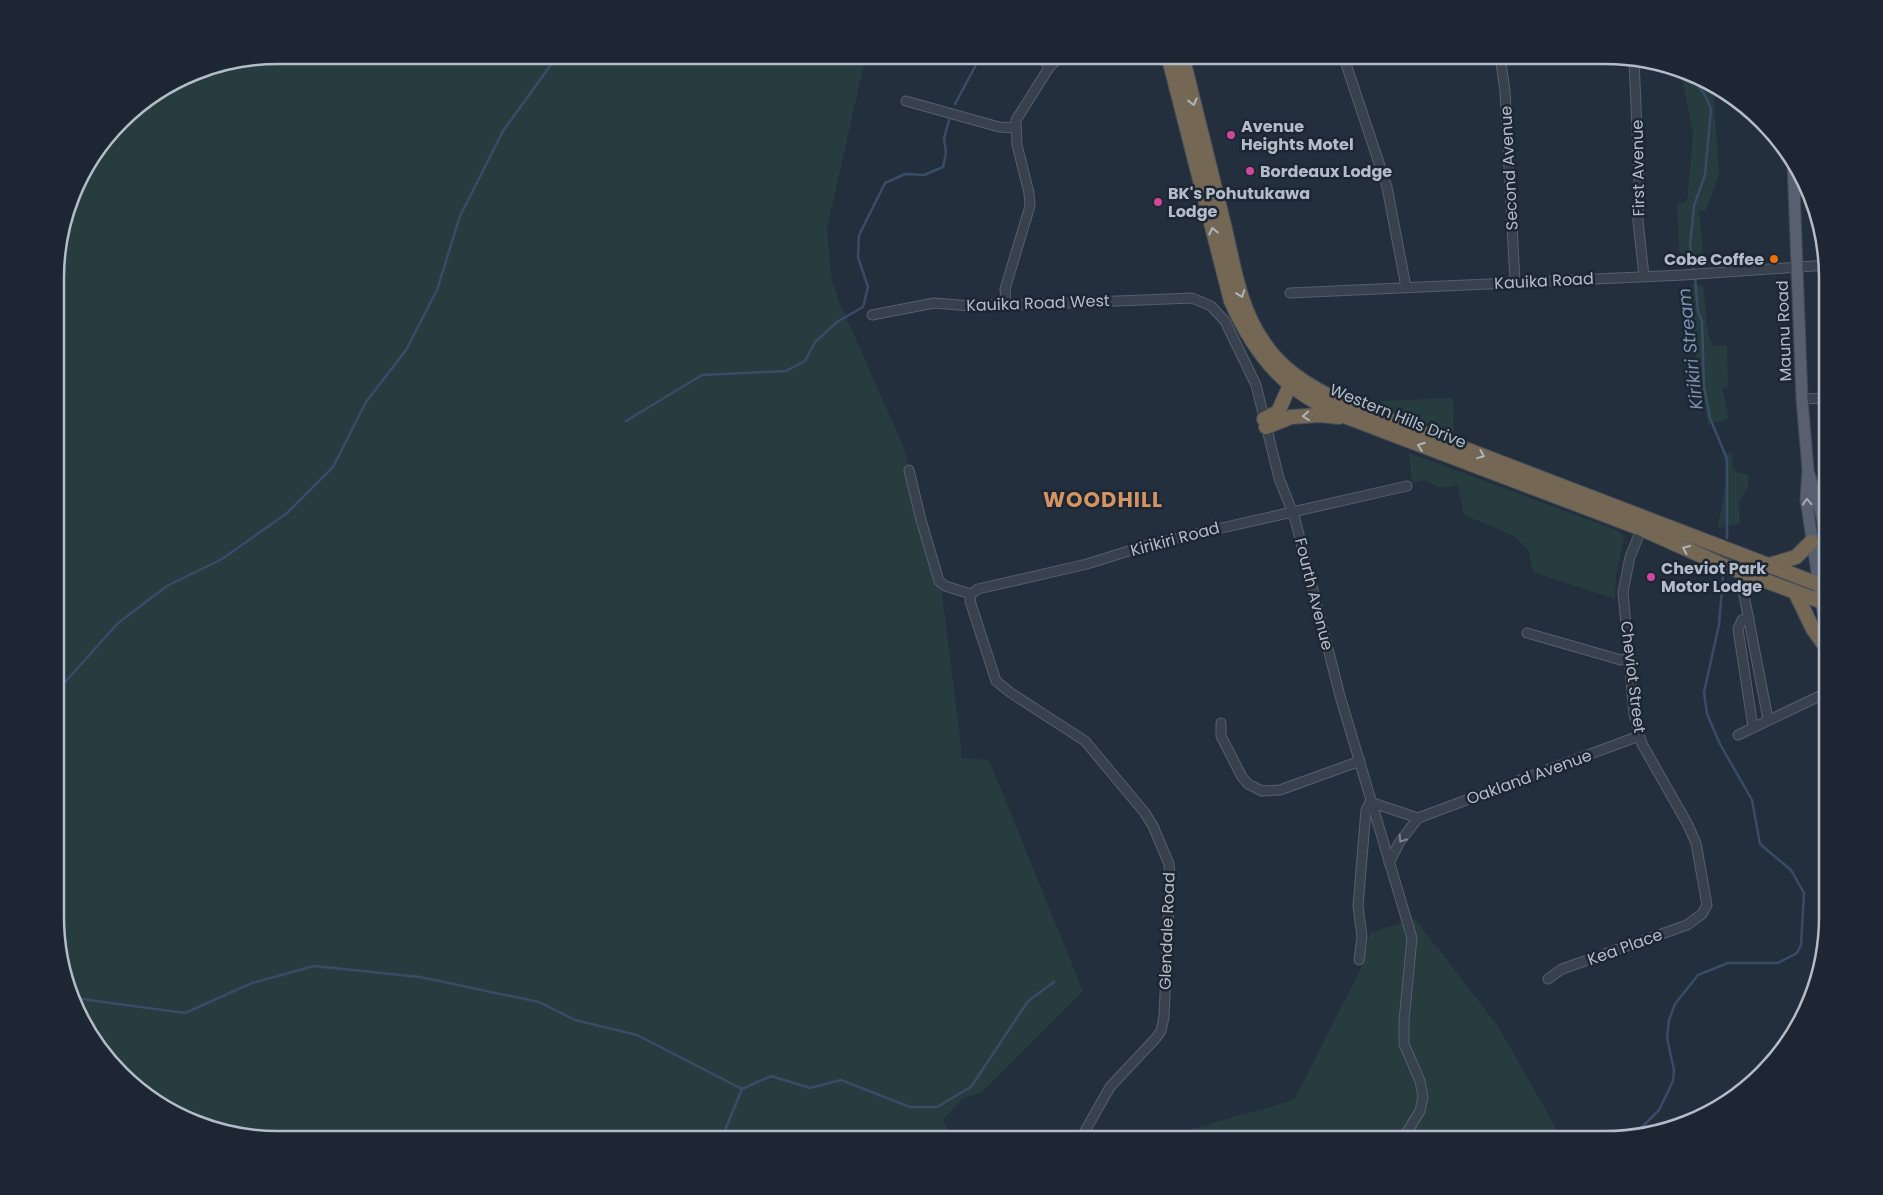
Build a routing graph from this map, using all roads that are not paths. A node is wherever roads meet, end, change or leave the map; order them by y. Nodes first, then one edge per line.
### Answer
1 (1047, 64) edge
2 (1052, 64) edge
3 (1170, 64) edge
4 (1184, 64) edge
5 (1346, 64) edge
6 (1501, 64) edge
7 (1050, 66) junction
8 (1634, 66) edge
9 (906, 101) dead end
10 (1015, 128) junction
11 (1794, 176) edge
12 (1819, 266) edge
13 (1798, 267) junction
14 (1644, 276) junction
15 (1515, 282) junction
16 (1406, 287) junction
17 (1290, 293) dead end
18 (1006, 302) junction
19 (1204, 302) joint
20 (872, 315) dead end
21 (1290, 385) junction
22 (1819, 398) edge
23 (1802, 399) junction
24 (1347, 417) junction
25 (1265, 423) junction
26 (909, 470) dead end
27 (1808, 470) junction
28 (1528, 480) junction
29 (1407, 486) dead end
30 (1819, 500) edge
31 (1291, 511) junction
32 (1644, 523) junction
33 (1811, 542) junction
34 (1765, 566) junction
35 (1819, 574) edge
36 (1747, 575) junction
37 (1819, 585) edge
38 (971, 594) junction
39 (1796, 594) junction
40 (1819, 601) edge
41 (1749, 618) junction
42 (1527, 633) dead end
43 (1819, 637) edge
44 (1630, 659) junction
45 (1819, 696) edge
46 (1768, 719) junction
47 (1221, 723) dead end
48 (1753, 727) junction
49 (1738, 735) dead end
50 (1639, 736) junction
51 (1360, 761) junction
52 (1370, 802) junction
53 (1418, 818) junction
54 (1389, 863) junction
55 (1702, 914) joint
56 (1359, 960) dead end
57 (1548, 979) dead end
58 (1085, 1131) edge
59 (1408, 1131) edge

1 - 7 street
2 - 7 street
21 -> 3 highway, Western Hills Drive
4 -> 28 highway, Western Hills Drive
5 - 16 street
6 - 15 street, Second Avenue
7 - 10 street
8 - 14 street, First Avenue
9 - 10 street
10 - 18 street
11 - 13 main road, Maunu Road
12 - 13 street, Kauika Road
13 - 14 street, Kauika Road
13 - 23 main road, Maunu Road
14 - 15 street, Kauika Road
15 - 16 street, Kauika Road
16 - 17 street, Kauika Road
18 - 19 street, Kauika Road West
18 - 20 street, Kauika Road West
19 - 25 street, Fourth Avenue
21 - 24 highway, Western Hills Drive
21 - 25 highway
22 - 23 street
23 - 27 main road, Maunu Road
24 -> 25 highway
28 -> 24 highway, Western Hills Drive
25 - 31 street, Fourth Avenue
26 - 38 street
27 - 30 main road, Maunu Road
33 -> 27 main road, Maunu Road
28 - 32 highway, Western Hills Drive
29 - 31 street, Kirikiri Road
31 - 38 street, Kirikiri Road
31 - 51 street, Fourth Avenue
32 - 34 highway, Western Hills Drive
36 -> 32 highway, Western Hills Drive
32 - 44 street, Cheviot Street
33 - 34 highway
33 - 35 main road, Maunu Road
34 - 37 highway, Western Hills Drive
36 - 39 highway, Western Hills Drive
36 - 41 street
38 - 58 street, Glendale Road
39 - 40 highway, Western Hills Drive
39 - 43 highway
41 - 46 street
41 - 48 street
42 - 44 street
44 - 50 street, Cheviot Street
45 - 46 street
46 - 48 street
47 - 51 street
48 - 49 street
50 - 53 street, Oakland Avenue
50 - 55 street, Cheviot Street
51 - 52 street, Fourth Avenue
52 - 53 street
52 - 54 street, Fourth Avenue
52 - 56 street
53 -> 54 street
54 - 59 street, Fourth Avenue
55 - 57 street, Kea Place

